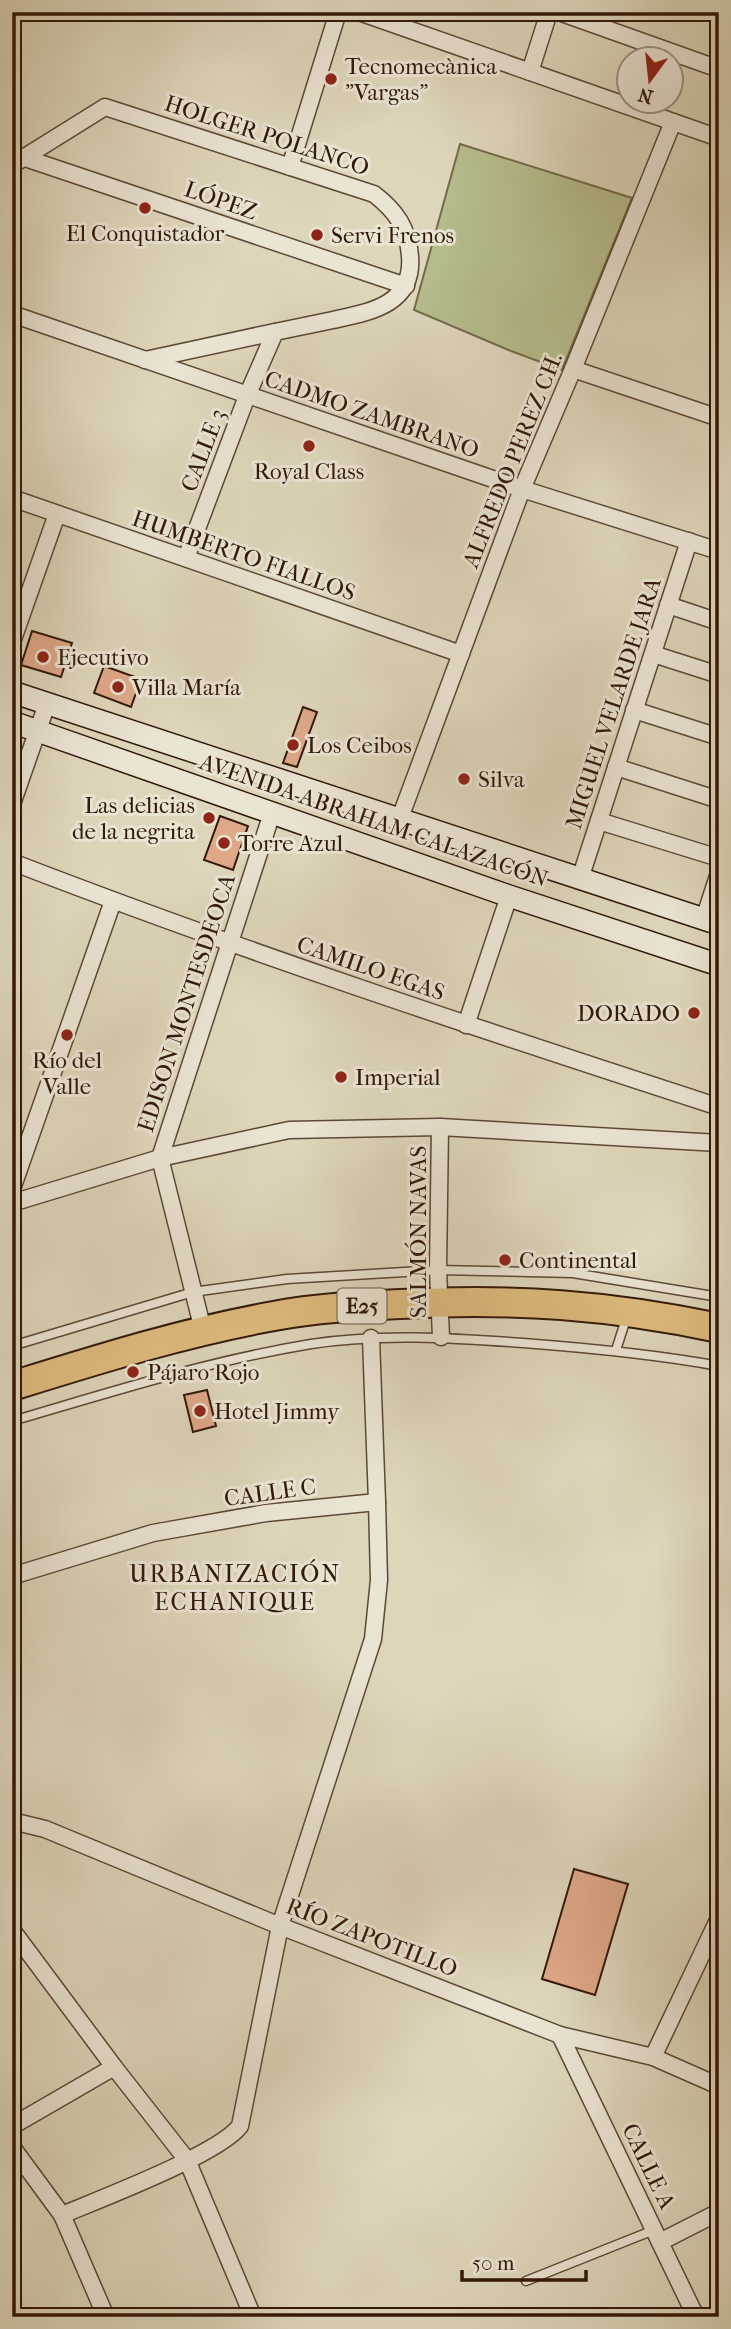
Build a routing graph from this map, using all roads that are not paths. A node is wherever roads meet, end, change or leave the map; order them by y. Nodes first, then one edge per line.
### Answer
1 (338, 12) edge
2 (359, 12) edge
3 (549, 12) edge
4 (559, 12) edge
5 (719, 69) edge
6 (530, 72) junction
7 (673, 122) junction
8 (719, 138) edge
9 (17, 161) edge
10 (290, 167) junction
11 (406, 286) junction
12 (12, 314) edge
13 (275, 332) junction
14 (143, 360) junction
15 (573, 369) junction
16 (247, 396) junction
17 (719, 418) edge
18 (522, 489) junction
19 (12, 498) edge
20 (57, 514) junction
21 (689, 541) junction
22 (719, 551) edge
23 (186, 558) junction
24 (668, 605) junction
25 (719, 622) edge
26 (12, 642) edge
27 (461, 654) junction
28 (653, 654) junction
29 (719, 675) edge
30 (12, 692) edge
31 (47, 704) junction
32 (634, 710) junction
33 (12, 722) edge
34 (38, 731) junction
35 (719, 737) edge
36 (616, 767) junction
37 (719, 800) edge
38 (12, 803) edge
39 (272, 813) junction
40 (400, 818) junction
41 (599, 821) junction
42 (719, 858) edge
43 (12, 862) edge
44 (719, 873) edge
45 (580, 879) junction
46 (509, 895) junction
47 (113, 901) junction
48 (711, 922) edge
49 (230, 943) junction
50 (719, 965) edge
51 (466, 1025) junction
52 (719, 1107) edge
53 (440, 1126) junction
54 (719, 1143) edge
55 (160, 1158) junction
56 (12, 1189) edge
57 (12, 1203) edge
58 (438, 1270) junction
59 (193, 1292) junction
60 (719, 1297) edge
61 (441, 1301) junction
62 (629, 1311) junction
63 (719, 1328) edge
64 (203, 1330) junction
65 (441, 1337) junction
66 (370, 1338) junction
67 (12, 1346) edge
68 (616, 1350) junction
69 (719, 1366) edge
70 (12, 1386) edge
71 (12, 1422) edge
72 (377, 1502) junction
73 (12, 1576) edge
74 (12, 1821) edge
75 (719, 1918) edge
76 (280, 1926) junction
77 (12, 1930) edge
78 (713, 1945) edge
79 (560, 2035) junction
80 (653, 2057) junction
81 (114, 2067) junction
82 (719, 2086) edge
83 (12, 2126) edge
84 (12, 2147) edge
85 (187, 2160) junction
86 (719, 2212) edge
87 (62, 2215) junction
88 (657, 2236) junction
89 (526, 2281) dead end
90 (106, 2317) edge
91 (253, 2317) edge
92 (696, 2317) edge

1 - 10 street
2 - 6 street
3 - 6 street
4 - 5 street
6 - 7 street
7 - 8 street
7 - 15 street, ALFREDO PEREZ CH.
9 - 10 street, HOLGER POLANCO
9 - 11 street, LÓPEZ
10 - 11 street, HOLGER POLANCO
11 - 13 street
12 - 14 street, CADMO ZAMBRANO
13 - 14 street
13 - 16 street, CALLE 3
14 - 16 street, CADMO ZAMBRANO
15 - 17 street
15 - 18 street, ALFREDO PEREZ CH.
16 - 18 street, CADMO ZAMBRANO
16 - 23 street, CALLE 3
18 - 21 street, CADMO ZAMBRANO
18 - 27 street, ALFREDO PEREZ CH.
19 - 20 street, HUMBERTO FIALLOS
20 - 23 street, HUMBERTO FIALLOS
20 - 26 street
21 - 22 street, CADMO ZAMBRANO
21 - 24 street, MIGUEL VELARDE JARA
23 - 27 street, HUMBERTO FIALLOS
24 - 25 street
24 - 28 street, MIGUEL VELARDE JARA
27 - 40 street, ALFREDO PEREZ CH.
28 - 29 street
28 - 32 street, MIGUEL VELARDE JARA
30 - 31 main road, AVENIDA ABRAHAM CALAZACÓN
31 - 34 street
31 - 40 main road, AVENIDA ABRAHAM CALAZACÓN
32 - 35 street
32 - 36 street, MIGUEL VELARDE JARA
33 - 34 main road, AVENIDA ABRAHAM CALAZACÓN
34 - 38 street
34 - 39 main road, AVENIDA ABRAHAM CALAZACÓN
36 - 37 street
36 - 41 street, MIGUEL VELARDE JARA
39 - 46 main road, AVENIDA ABRAHAM CALAZACÓN
39 - 49 street, EDISON MONTESDEOCA
40 - 45 main road, AVENIDA ABRAHAM CALAZACÓN
41 - 42 street
41 - 45 street, MIGUEL VELARDE JARA
43 - 47 street, CAMILO EGAS
44 - 48 street
45 - 48 main road, AVENIDA ABRAHAM CALAZACÓN
46 - 50 main road, AVENIDA ABRAHAM CALAZACÓN
46 - 51 street
47 - 49 street, CAMILO EGAS
47 - 56 street
49 - 51 street, CAMILO EGAS
49 - 55 street, EDISON MONTESDEOCA
51 - 52 street, CAMILO EGAS
53 - 54 street
53 - 55 street
53 - 58 street, SALMÓN NAVAS
55 - 57 street
55 - 59 street, EDISON MONTESDEOCA
58 - 59 lane
58 - 60 lane
58 - 61 street, SALMÓN NAVAS
59 - 64 street, EDISON MONTESDEOCA
59 - 67 lane
61 - 62 highway, E25
61 - 64 highway, E25
61 - 65 street, SALMÓN NAVAS
62 - 63 highway, E25
62 - 68 lane
64 - 70 highway, E25
65 - 66 lane
65 - 68 lane
66 - 71 lane
66 - 72 street
68 - 69 lane
72 - 73 street, CALLE C
72 - 76 street
74 - 76 street, RÍO ZAPOTILLO
75 - 78 street
76 - 79 street, RÍO ZAPOTILLO
76 - 85 street
77 - 81 street
78 - 80 street
79 - 80 street, RÍO ZAPOTILLO
79 - 88 street, CALLE A
80 - 82 street, RÍO ZAPOTILLO
81 - 83 street
81 - 85 street
84 - 87 street
85 - 87 street
85 - 91 street
86 - 88 street
87 - 90 street
88 - 89 lane
88 - 92 street, CALLE A

